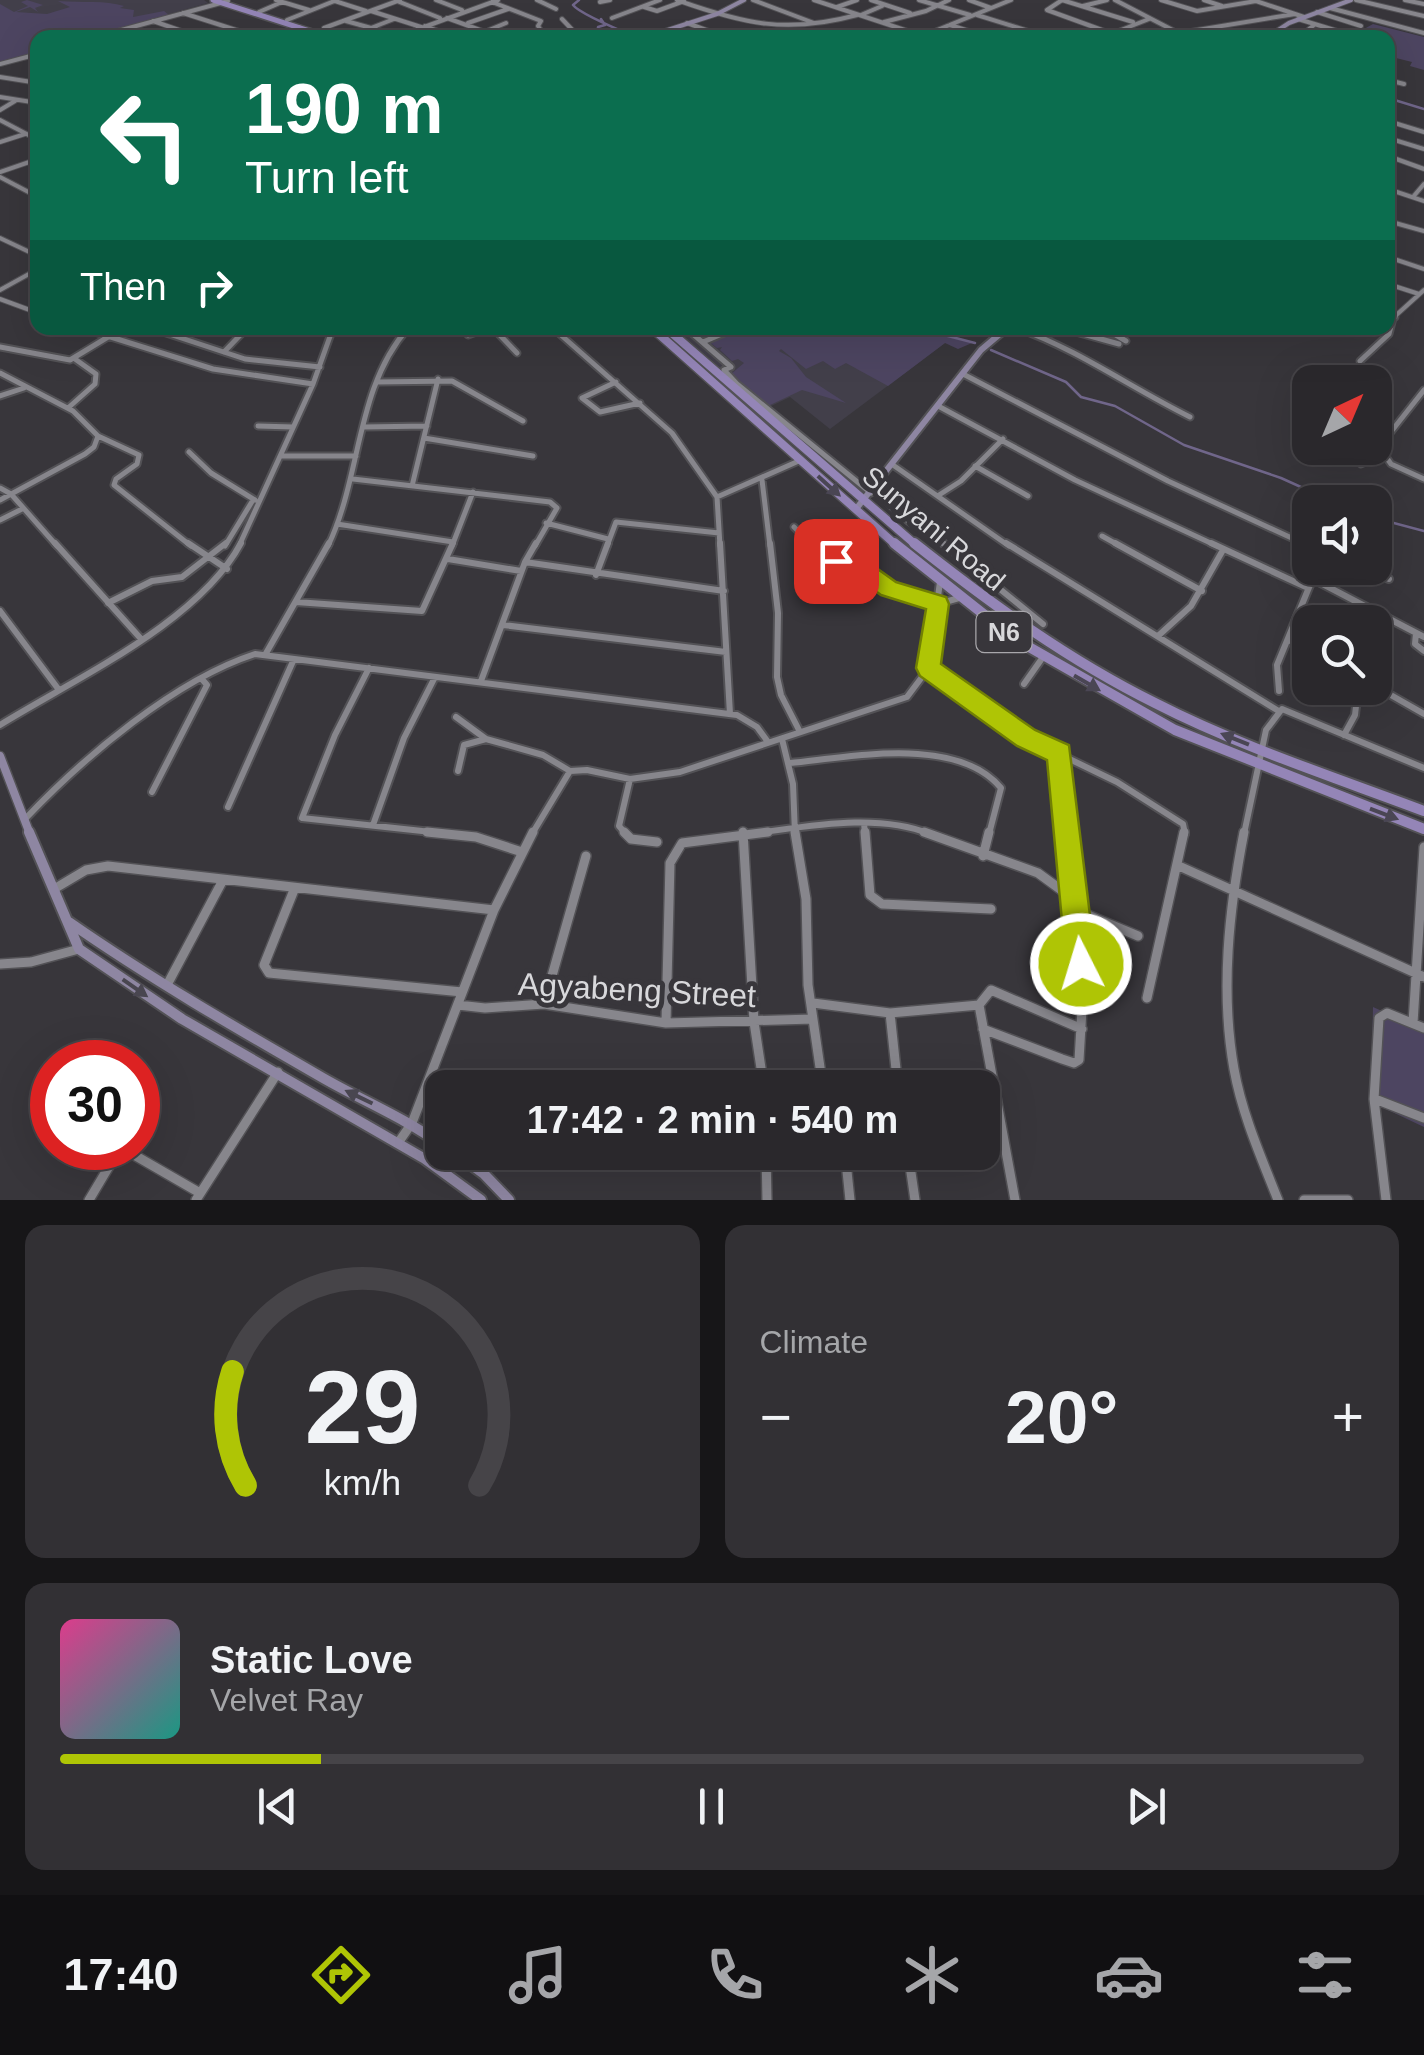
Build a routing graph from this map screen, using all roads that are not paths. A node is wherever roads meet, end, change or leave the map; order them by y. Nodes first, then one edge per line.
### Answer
1 (213, 0) edge
2 (276, 0) edge
3 (335, 0) edge
4 (372, 0) edge
5 (399, 0) edge
6 (439, 0) edge
7 (538, 0) edge
8 (610, 0) edge
9 (660, 0) edge
10 (744, 0) edge
11 (753, 0) edge
12 (814, 0) edge
13 (857, 0) edge
14 (871, 0) edge
15 (918, 0) edge
16 (948, 0) edge
17 (969, 0) edge
18 (1012, 0) edge
19 (1062, 0) edge
20 (1107, 0) edge
21 (1114, 0) edge
22 (1161, 0) edge
23 (1204, 0) edge
24 (1354, 0) edge
25 (1405, 0) edge
26 (285, 1) edge
27 (492, 1) edge
28 (682, 1) edge
29 (1254, 1) edge
30 (225, 2) edge
31 (600, 2) edge
32 (881, 3) edge
33 (1424, 4) edge
34 (384, 5) junction
35 (643, 6) junction
36 (938, 6) junction
37 (1082, 6) junction
38 (1227, 7) junction
39 (510, 8) junction
40 (836, 8) junction
41 (992, 8) junction
42 (1330, 8) junction
43 (556, 9) dead end
44 (310, 10) junction
45 (419, 10) junction
46 (368, 11) junction
47 (465, 11) junction
48 (1199, 11) junction
49 (182, 12) junction
50 (259, 12) junction
51 (1317, 12) junction
52 (716, 14) junction
53 (911, 14) junction
54 (858, 15) junction
55 (975, 15) junction
56 (1188, 15) dead end
57 (1296, 16) junction
58 (1424, 16) edge
59 (443, 18) junction
60 (612, 18) dead end
61 (1150, 18) junction
62 (395, 19) junction
63 (562, 19) dead end
64 (1369, 19) junction
65 (288, 20) junction
66 (344, 20) junction
67 (152, 21) junction
68 (1132, 22) junction
69 (506, 23) dead end
70 (688, 23) junction
71 (882, 23) junction
72 (467, 24) junction
73 (808, 24) junction
74 (1315, 24) junction
75 (950, 25) junction
76 (1043, 25) dead end
77 (422, 26) junction
78 (1360, 26) junction
79 (299, 27) junction
80 (324, 28) dead end
81 (370, 28) junction
82 (120, 30) edge
83 (178, 30) edge
84 (237, 30) edge
85 (292, 30) edge
86 (307, 30) edge
87 (317, 30) edge
88 (365, 30) edge
89 (376, 30) edge
90 (414, 30) edge
91 (434, 30) edge
92 (485, 30) edge
93 (490, 30) edge
94 (541, 30) edge
95 (572, 30) edge
96 (667, 30) edge
97 (707, 30) edge
98 (904, 30) edge
99 (940, 30) edge
100 (966, 30) edge
101 (1028, 30) edge
102 (1033, 30) edge
103 (1100, 30) edge
104 (1119, 30) edge
105 (1171, 30) edge
106 (1211, 30) edge
107 (1276, 30) edge
108 (1308, 30) edge
109 (1332, 30) edge
110 (1356, 30) edge
111 (1424, 33) edge
112 (30, 56) edge
113 (0, 64) edge
114 (0, 77) edge
115 (13, 80) junction
116 (30, 82) edge
117 (1395, 82) edge
118 (1404, 84) dead end
119 (0, 87) edge
120 (0, 97) edge
121 (16, 100) junction
122 (30, 102) edge
123 (0, 110) edge
124 (0, 121) edge
125 (1395, 123) edge
126 (1424, 132) edge
127 (28, 135) joint
128 (1395, 140) edge
129 (0, 142) edge
130 (1424, 149) edge
131 (1395, 159) edge
132 (30, 162) edge
133 (1424, 169) edge
134 (0, 175) edge
135 (1424, 185) edge
136 (1395, 192) edge
137 (30, 193) edge
138 (1413, 198) junction
139 (1424, 201) edge
140 (1395, 223) edge
141 (1424, 231) edge
142 (0, 238) edge
143 (30, 252) edge
144 (1395, 260) edge
145 (1424, 270) edge
146 (30, 273) edge
147 (1395, 286) edge
148 (0, 290) edge
149 (1421, 292) edge
150 (0, 299) edge
151 (30, 309) edge
152 (1395, 312) edge
153 (106, 335) edge
154 (173, 335) edge
155 (240, 335) edge
156 (331, 335) edge
157 (403, 335) edge
158 (498, 335) edge
159 (561, 335) edge
160 (660, 335) edge
161 (675, 335) edge
162 (694, 335) edge
163 (720, 335) edge
164 (999, 335) edge
165 (1038, 335) edge
166 (1090, 335) edge
167 (1113, 335) edge
168 (1388, 335) edge
169 (109, 336) junction
170 (703, 342) junction
171 (0, 347) edge
172 (224, 352) junction
173 (517, 353) dead end
174 (75, 359) junction
175 (1360, 361) dead end
176 (320, 367) junction
177 (0, 372) edge
178 (963, 374) junction
179 (438, 379) junction
180 (377, 382) junction
181 (616, 382) junction
182 (313, 384) junction
183 (25, 387) junction
184 (1424, 390) edge
185 (0, 396) edge
186 (641, 403) junction
187 (940, 407) junction
188 (68, 408) junction
189 (1190, 418) dead end
190 (523, 421) dead end
191 (258, 426) dead end
192 (294, 426) junction
193 (427, 426) junction
194 (364, 427) junction
195 (1392, 427) edge
196 (98, 436) junction
197 (424, 438) junction
198 (1003, 440) junction
199 (190, 452) dead end
200 (280, 456) junction
201 (356, 456) junction
202 (533, 456) dead end
203 (801, 460) junction
204 (893, 464) junction
205 (1392, 465) edge
206 (975, 466) junction
207 (353, 478) junction
208 (1424, 479) edge
209 (762, 480) junction
210 (412, 486) junction
211 (0, 488) edge
212 (473, 492) junction
213 (11, 494) junction
214 (870, 494) junction
215 (938, 495) junction
216 (1028, 496) dead end
217 (717, 498) junction
218 (0, 500) edge
219 (257, 500) junction
220 (22, 509) junction
221 (856, 509) junction
222 (0, 520) edge
223 (546, 523) junction
224 (338, 524) junction
225 (794, 526) dead end
226 (234, 532) junction
227 (718, 533) junction
228 (246, 534) junction
229 (1102, 536) dead end
230 (1292, 538) edge
231 (608, 539) junction
232 (453, 542) junction
233 (1222, 550) junction
234 (210, 559) junction
235 (448, 559) junction
236 (523, 566) junction
237 (227, 569) junction
238 (596, 575) junction
239 (940, 582) junction
240 (1310, 585) edge
241 (1324, 585) edge
242 (1308, 588) junction
243 (724, 591) junction
244 (1202, 591) junction
245 (958, 598) junction
246 (296, 602) junction
247 (108, 603) junction
248 (938, 604) junction
249 (1362, 605) edge
250 (0, 611) edge
251 (1392, 621) edge
252 (503, 624) junction
253 (1043, 624) dead end
254 (1420, 635) edge
255 (1158, 636) junction
256 (142, 640) junction
257 (1289, 640) junction
258 (1292, 642) edge
259 (1424, 650) edge
260 (726, 652) junction
261 (265, 655) junction
262 (1043, 657) junction
263 (294, 659) junction
264 (369, 668) junction
265 (928, 668) junction
266 (435, 677) junction
267 (200, 678) junction
268 (481, 681) junction
269 (1024, 684) dead end
270 (59, 690) junction
271 (1279, 691) dead end
272 (1392, 696) edge
273 (1356, 705) edge
274 (1277, 710) junction
275 (730, 714) junction
276 (1424, 714) edge
277 (456, 717) dead end
278 (0, 726) edge
279 (800, 732) junction
280 (1344, 735) junction
281 (486, 739) junction
282 (782, 739) junction
283 (768, 742) junction
284 (1263, 751) junction
285 (1060, 753) junction
286 (0, 756) edge
287 (790, 763) junction
288 (1258, 766) junction
289 (1424, 768) edge
290 (458, 771) dead end
291 (570, 771) junction
292 (630, 778) junction
293 (152, 792) dead end
294 (228, 807) dead end
295 (1424, 811) edge
296 (26, 818) junction
297 (864, 822) junction
298 (374, 826) junction
299 (794, 827) junction
300 (1424, 829) edge
301 (743, 832) junction
302 (657, 842) dead end
303 (1424, 847) edge
304 (522, 852) junction
305 (586, 856) dead end
306 (983, 856) junction
307 (1178, 866) junction
308 (223, 880) junction
309 (51, 890) junction
310 (294, 890) junction
311 (1234, 891) junction
312 (1076, 905) junction
313 (991, 908) dead end
314 (494, 910) junction
315 (69, 922) junction
316 (1138, 936) dead end
317 (79, 949) junction
318 (0, 964) edge
319 (1419, 974) edge
320 (166, 988) junction
321 (462, 992) junction
322 (1147, 998) dead end
323 (813, 1003) junction
324 (544, 1004) junction
325 (458, 1005) junction
326 (979, 1005) junction
327 (890, 1013) junction
328 (813, 1019) junction
329 (754, 1022) junction
330 (666, 1023) junction
331 (1413, 1023) junction
332 (1424, 1028) edge
333 (983, 1029) junction
334 (1082, 1029) junction
335 (761, 1070) edge
336 (820, 1070) edge
337 (896, 1070) edge
338 (278, 1072) junction
339 (1374, 1099) junction
340 (1424, 1118) edge
341 (412, 1123) junction
342 (425, 1133) edge
343 (398, 1144) junction
344 (107, 1170) edge
345 (156, 1170) edge
346 (479, 1170) edge
347 (766, 1170) edge
348 (846, 1170) edge
349 (911, 1170) edge
350 (198, 1197) edge
351 (89, 1200) edge
352 (481, 1200) edge
353 (509, 1200) edge
354 (767, 1200) edge
355 (850, 1200) edge
356 (915, 1200) edge
357 (1015, 1200) edge
358 (1278, 1200) edge
359 (1304, 1200) edge
360 (1348, 1200) edge
361 (1386, 1200) edge

1 - 30 main road
2 - 26 street
3 - 44 street
3 - 46 street
4 - 34 street
5 - 34 street
5 - 45 street
6 - 45 street
6 - 47 street
7 - 43 street
8 - 31 street
9 - 35 street
10 - 52 street
11 - 73 street
12 - 40 street
13 - 40 street
14 - 32 street
15 - 36 street
16 - 36 street
17 - 41 street
18 - 41 street
19 - 37 street
19 - 103 street
20 - 37 street
21 - 61 street
22 - 48 street
23 - 38 street
24 - 42 street
24 - 58 street
25 - 33 street
26 - 44 street
26 - 50 street
27 - 39 street
27 - 47 street
28 - 35 street
28 - 52 street
29 - 38 street
29 - 57 street
30 - 49 street
30 - 50 main road
30 - 79 main road
32 - 53 street
32 - 54 street
34 - 46 street
35 - 60 street
36 - 53 street
36 - 55 street
37 - 68 street
38 - 48 street
39 - 72 street
39 - 94 street
40 - 54 street
41 - 55 street
42 - 51 street
42 - 64 street
44 - 65 street
45 - 59 street
46 - 62 street
46 - 66 street
47 - 59 street
48 - 56 street
49 - 67 street
49 - 84 street
50 - 65 main road
51 - 57 street
51 - 78 street
52 - 70 street
52 - 73 street
53 - 71 street
54 - 71 street
54 - 73 street
55 - 75 street
55 - 101 street
57 - 74 street
57 - 106 street
57 - 107 street
59 - 72 street
59 - 77 street
61 - 68 street
61 - 105 street
62 - 77 street
62 - 81 street
63 - 95 street
64 - 78 street
64 - 111 street
65 - 87 main road
66 - 80 street
66 - 81 street
67 - 82 street
67 - 83 street
68 - 104 street
69 - 93 street
70 - 96 street
70 - 97 street
71 - 98 street
72 - 92 street
74 - 108 street
74 - 109 street
75 - 99 street
75 - 100 street
76 - 102 street
77 - 90 street
77 - 91 street
78 - 110 street
79 - 85 street
79 - 86 main road
81 - 88 street
81 - 89 street
112 - 113 street
114 - 115 street
115 - 116 street
115 - 119 street
117 - 118 street
120 - 121 street
121 - 122 street
121 - 123 street
124 - 127 street
125 - 126 street
127 - 129 street
128 - 130 street
131 - 133 street
132 - 134 street
134 - 137 street
135 - 138 street
136 - 138 street
138 - 139 street
140 - 141 street
142 - 143 street
144 - 145 street
146 - 148 street
147 - 149 street
149 - 152 street
150 - 151 street
153 - 169 street
154 - 172 street
155 - 172 street
156 - 176 street
157 - 180 street
158 - 173 street
159 - 181 street
160 - 203 main road, N6
161 - 214 main road, Sunyani Road / N6
162 - 170 street
163 - 170 street
164 - 178 street
165 - 189 street
166 - 167 street
168 - 175 street
169 - 174 street
169 - 182 street
170 - 214 street
171 - 174 street
172 - 176 street
174 - 188 street
176 - 182 street
177 - 183 street
178 - 187 street
178 - 230 street
179 - 180 street
179 - 190 street
179 - 193 street
180 - 194 street
181 - 186 street
181 - 186 street
182 - 192 street
183 - 185 street
183 - 188 street
184 - 195 street
186 - 217 street
187 - 198 street
187 - 204 street
188 - 196 street
191 - 192 street
192 - 200 street
193 - 194 street
193 - 197 street
194 - 201 street
196 - 213 street
196 - 234 street
197 - 202 street
197 - 210 street
198 - 206 street
198 - 233 street
199 - 219 street
200 - 201 street
200 - 219 street
201 - 207 street
203 - 209 street
203 -> 221 main road, N6
204 - 214 street
204 - 215 street
205 - 208 street
206 - 215 street
206 - 216 street
207 - 210 street
207 - 224 street
209 - 217 street
209 - 279 street
210 - 212 street
211 - 213 street
212 - 223 street
212 - 232 street
213 - 218 street
213 - 220 street
214 - 221 street
214 - 253 street
284 -> 214 main road, Sunyani Road / N6
215 - 255 street
217 - 227 street
219 - 226 street
219 - 228 street
220 - 222 street
220 - 247 street
221 - 239 main road, N6
223 - 231 street
223 - 236 street
224 - 232 street
224 - 246 street
225 - 248 street
226 - 228 street
226 - 234 street
227 - 231 street
227 - 243 street
228 - 237 street
229 - 244 street
231 - 238 street
232 - 235 street
233 - 242 street
233 - 244 street
234 - 237 street
234 - 247 street
235 - 236 street
235 - 246 street
236 - 238 street
236 - 252 street
237 - 256 street
238 - 243 street
239 - 245 main road, N6
239 - 248 street
240 - 242 street
241 - 249 street
242 - 257 street
243 - 260 street
244 - 255 street
245 - 248 street
245 - 262 main road, N6
246 - 261 street
247 - 256 street
248 - 265 street
250 - 270 street
251 - 254 street
252 - 260 street
252 - 268 street
254 - 259 street
255 - 274 street
256 - 270 street
257 - 258 street
257 - 271 street
260 - 275 street
261 - 263 street
261 - 267 street
262 - 269 street
262 -> 288 main road, N6
263 - 264 street
263 - 294 street
264 - 266 street
264 - 298 street
265 - 279 street
265 - 285 street
266 - 268 street
266 - 298 street
267 - 293 street
267 - 296 street
268 - 275 street
270 - 278 street
272 - 276 street
273 - 280 street
274 - 280 street
274 - 284 street
275 - 283 street
277 - 281 street
279 - 282 street
280 - 289 street
281 - 290 street
281 - 291 street
282 - 283 street
282 - 287 street
283 - 292 street
284 - 288 street
284 - 295 main road, Sunyani Road / N6
285 - 307 street
285 - 312 street
286 - 296 street
287 - 299 street
287 - 306 street
288 -> 300 main road, N6
288 - 311 street
291 - 292 street
291 - 304 street
292 - 302 street
296 - 309 street
297 - 299 street
297 - 306 street
297 - 313 street
298 - 304 street
299 - 301 street
299 - 323 street
301 - 329 street
301 - 330 street
303 - 319 street
304 - 314 street
305 - 324 street
306 - 312 street
307 - 311 street
307 - 322 street
308 - 309 street
308 - 310 street
308 - 320 street
309 - 315 street
310 - 314 street
310 - 321 street
311 - 319 street
311 - 358 street
312 - 316 street
312 - 334 street
314 - 321 street
315 - 317 street
315 - 320 street
317 - 318 street
317 -> 338 street
319 - 331 street
341 -> 320 street
321 - 325 street
323 - 327 street
323 - 328 street
324 - 325 street, Agyabeng Street
324 - 330 street, Agyabeng Street
325 - 341 street
326 - 327 street
326 - 333 street
326 - 334 street
327 - 337 street
328 - 329 street, Agyabeng Street
328 - 336 street
329 - 330 street, Agyabeng Street
329 - 335 street
331 - 332 street
331 - 339 street
333 - 334 street
333 - 357 street
338 - 343 street
338 - 350 street
339 - 340 street
339 - 361 street
341 - 342 street
341 - 343 street
343 - 352 street
344 - 351 street
345 - 350 street
346 - 353 street
347 - 354 street
348 - 355 street
349 - 356 street
359 - 360 street

